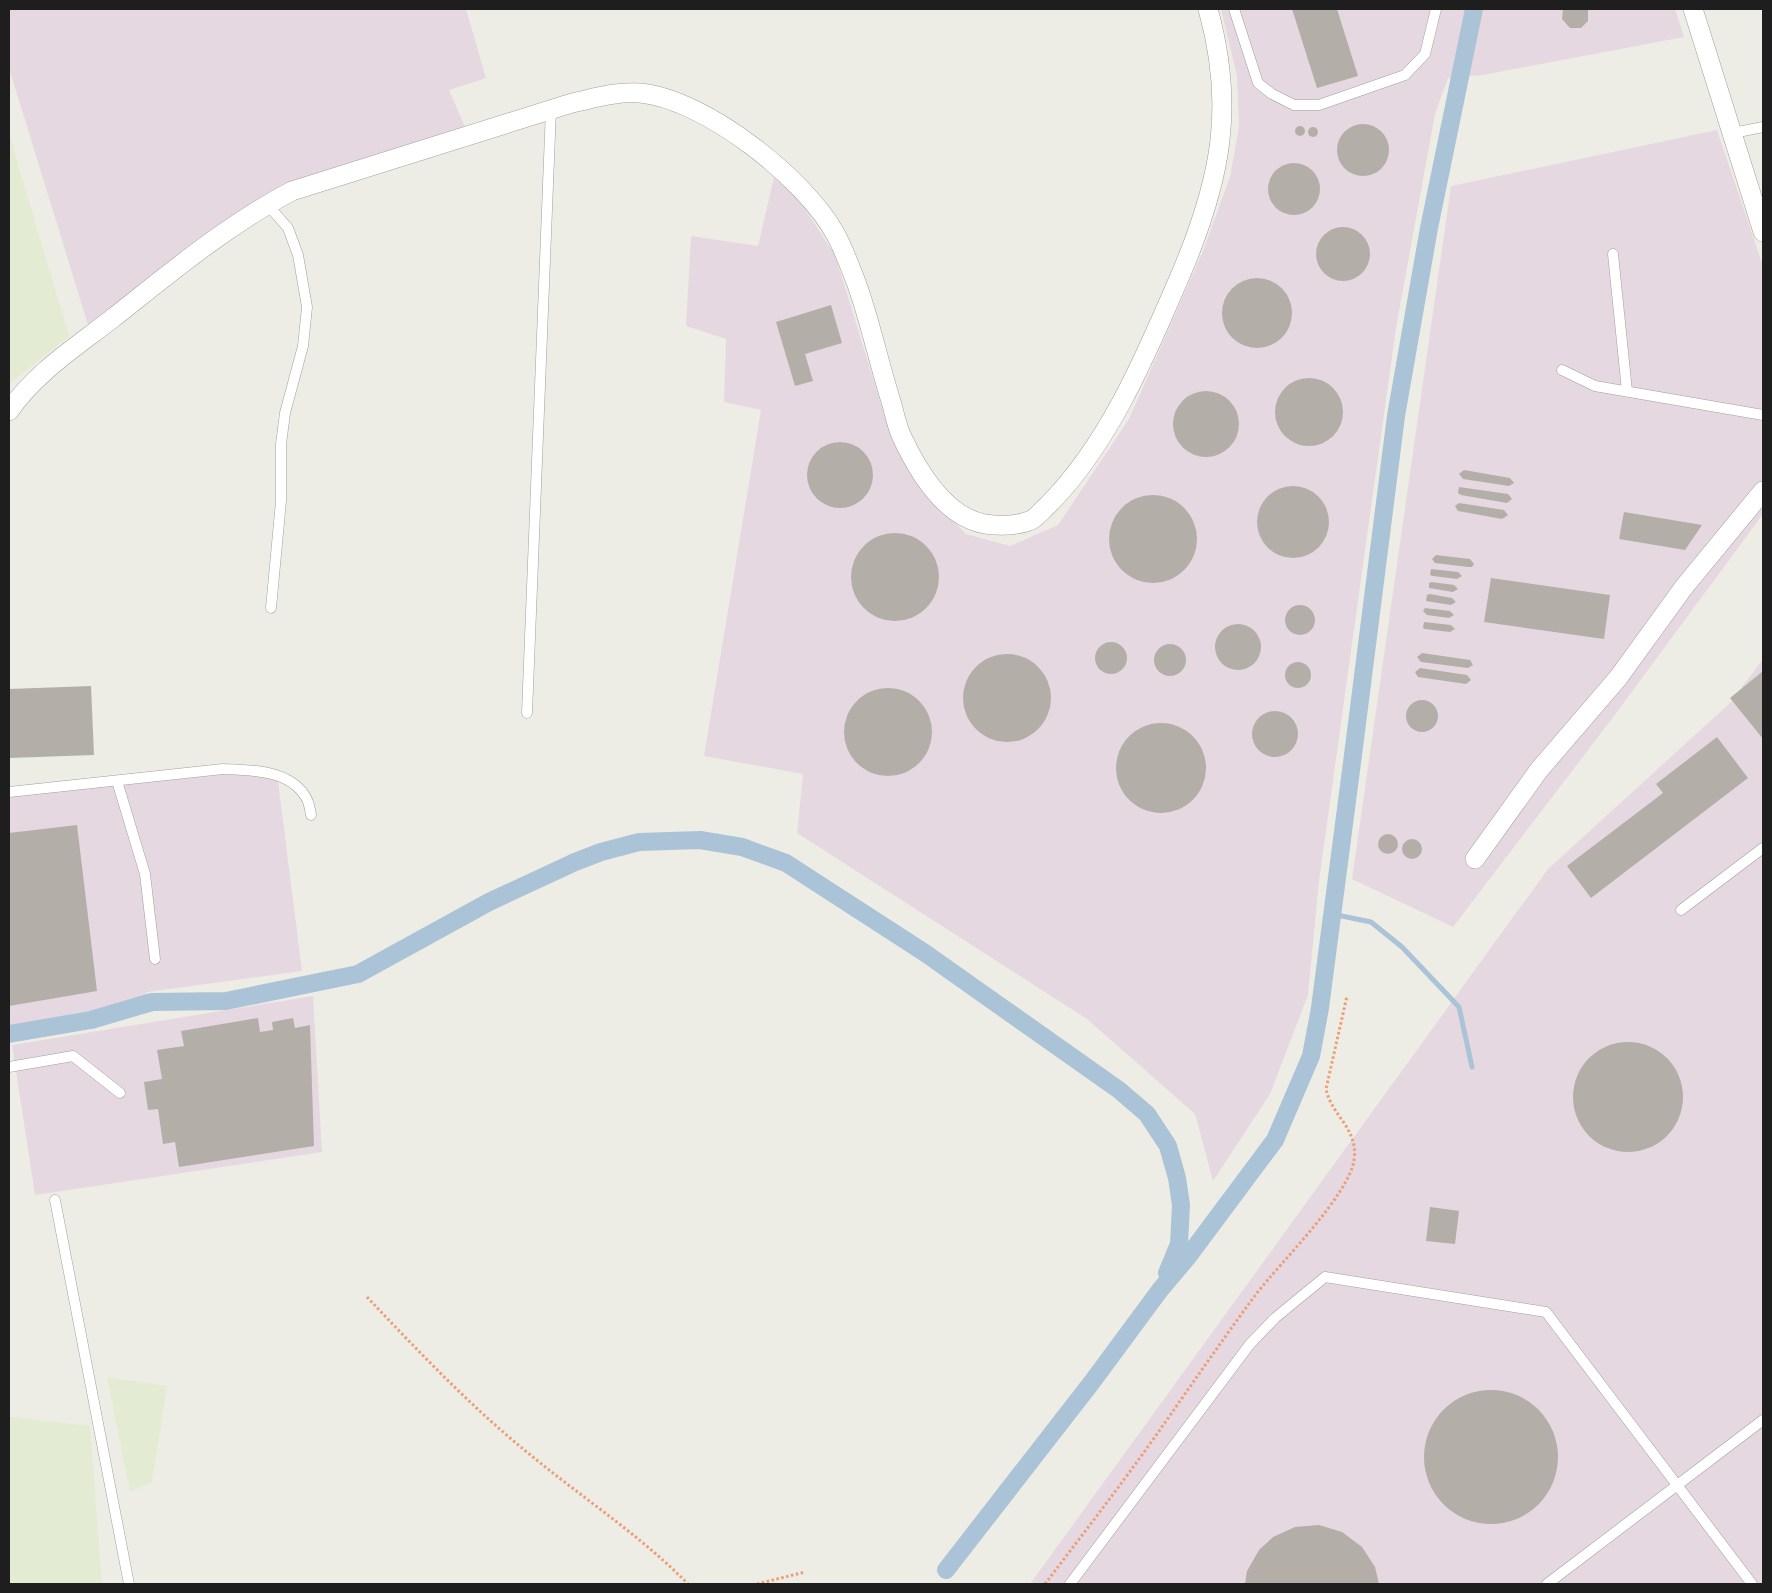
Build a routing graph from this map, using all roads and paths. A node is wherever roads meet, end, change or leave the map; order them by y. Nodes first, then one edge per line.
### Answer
1 (1208, 9) edge
2 (1234, 9) edge
3 (1436, 9) edge
4 (1693, 9) edge
5 (551, 109) junction
6 (1763, 128) edge
7 (1733, 133) junction
8 (267, 204) junction
9 (1763, 232) edge
10 (1613, 254) dead end
11 (1562, 370) dead end
12 (1626, 391) junction
13 (9, 411) edge
14 (1763, 415) edge
15 (1763, 491) edge
16 (271, 608) dead end
17 (527, 712) dead end
18 (118, 781) junction
19 (9, 792) edge
20 (311, 815) dead end
21 (1763, 848) edge
22 (1475, 859) dead end
23 (1681, 910) dead end
24 (155, 960) dead end
25 (1347, 996) dead end
26 (9, 1067) edge
27 (120, 1093) dead end
28 (55, 1200) dead end
29 (366, 1297) dead end
30 (1763, 1420) edge
31 (1678, 1485) junction
32 (805, 1572) dead end
33 (129, 1584) edge
34 (688, 1584) edge
35 (757, 1584) edge
36 (1045, 1584) edge
37 (1070, 1584) edge
38 (1547, 1584) edge
39 (1752, 1584) edge

1 - 5 street
2 - 3 lane
4 - 7 street
5 - 8 street
5 - 17 lane
6 - 7 lane
7 - 9 street
8 - 13 street
8 - 16 lane
10 - 12 lane
11 - 12 lane
12 - 14 lane
15 - 22 street
18 - 19 lane
18 - 20 lane
18 - 24 lane
21 - 23 lane
25 - 36 path
26 - 27 lane
28 - 33 lane
29 - 34 path
30 - 31 lane
31 - 37 lane
31 - 38 lane
31 - 39 lane
32 - 35 path

